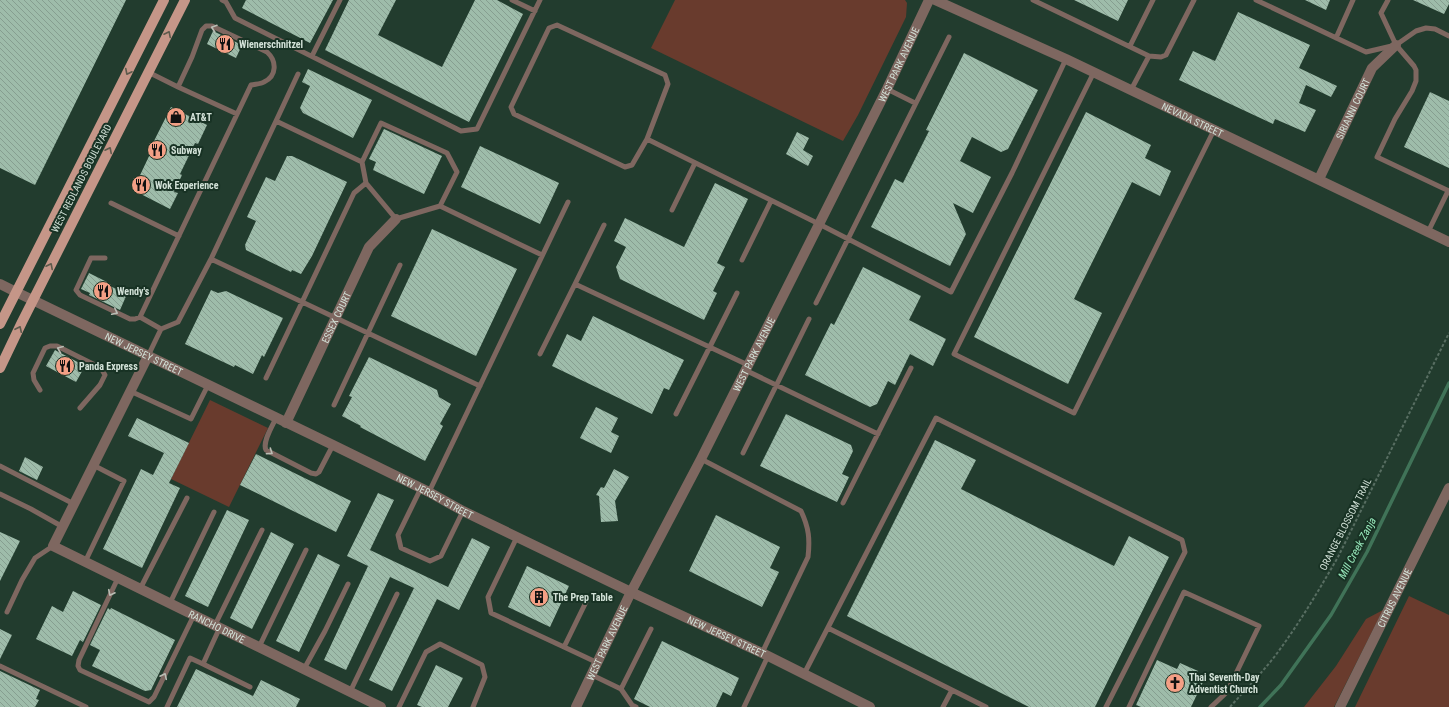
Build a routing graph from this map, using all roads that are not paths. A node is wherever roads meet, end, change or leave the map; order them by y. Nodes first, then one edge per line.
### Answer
1 (164, 0) edge
2 (185, 0) edge
3 (222, 0) edge
4 (340, 0) edge
5 (512, 0) edge
6 (540, 0) edge
7 (929, 0) edge
8 (935, 0) edge
9 (1033, 0) edge
10 (1153, 0) edge
11 (1194, 0) edge
12 (1256, 0) edge
13 (1354, 0) edge
14 (1388, 0) edge
15 (535, 11) junction
16 (1449, 36) edge
17 (949, 37) dead end
18 (1336, 38) junction
19 (1396, 45) junction
20 (1130, 46) junction
21 (312, 56) junction
22 (1149, 56) junction
23 (1066, 59) junction
24 (148, 72) junction
25 (1094, 72) junction
26 (298, 74) dead end
27 (178, 87) junction
28 (887, 89) junction
29 (1131, 90) junction
30 (915, 103) junction
31 (237, 114) junction
32 (276, 121) junction
33 (1214, 130) junction
34 (647, 140) junction
35 (362, 162) junction
36 (695, 163) junction
37 (1319, 179) junction
38 (366, 183) junction
39 (1449, 191) edge
40 (771, 201) junction
41 (568, 202) dead end
42 (112, 203) dead end
43 (440, 206) junction
44 (672, 210) dead end
45 (396, 219) junction
46 (819, 224) junction
47 (604, 225) dead end
48 (1428, 232) junction
49 (179, 236) junction
50 (848, 239) junction
51 (1449, 242) edge
52 (542, 255) junction
53 (105, 258) dead end
54 (211, 259) junction
55 (742, 260) dead end
56 (400, 265) dead end
57 (0, 284) edge
58 (575, 284) junction
59 (16, 292) junction
60 (737, 293) dead end
61 (33, 301) junction
62 (302, 303) junction
63 (816, 303) dead end
64 (140, 317) junction
65 (336, 318) junction
66 (809, 319) dead end
67 (0, 324) edge
68 (161, 329) junction
69 (368, 334) junction
70 (709, 347) junction
71 (540, 354) dead end
72 (148, 356) junction
73 (0, 368) edge
74 (746, 368) junction
75 (911, 368) dead end
76 (266, 378) dead end
77 (208, 385) junction
78 (777, 385) junction
79 (480, 386) junction
80 (40, 390) dead end
81 (130, 391) junction
82 (334, 405) dead end
83 (80, 408) dead end
84 (676, 414) dead end
85 (276, 418) junction
86 (286, 423) junction
87 (878, 434) junction
88 (333, 445) junction
89 (743, 453) dead end
90 (701, 458) junction
91 (93, 465) junction
92 (0, 466) edge
93 (1449, 488) edge
94 (425, 490) junction
95 (0, 494) edge
96 (187, 498) dead end
97 (843, 503) dead end
98 (74, 504) junction
99 (464, 511) junction
100 (214, 512) dead end
101 (63, 527) junction
102 (262, 530) dead end
103 (517, 536) junction
104 (53, 546) junction
105 (306, 550) dead end
106 (85, 562) junction
107 (118, 578) junction
108 (348, 584) dead end
109 (140, 589) junction
110 (631, 592) junction
111 (398, 594) dead end
112 (587, 600) dead end
113 (170, 603) junction
114 (7, 612) dead end
115 (194, 615) junction
116 (217, 626) junction
117 (828, 628) junction
118 (651, 629) dead end
119 (259, 647) junction
120 (564, 647) junction
121 (765, 654) junction
122 (598, 663) junction
123 (203, 664) junction
124 (0, 666) edge
125 (304, 669) junction
126 (804, 674) junction
127 (592, 675) junction
128 (250, 686) dead end
129 (621, 689) junction
130 (952, 690) junction
131 (350, 692) junction
132 (578, 705) edge
133 (379, 706) edge
134 (866, 706) edge
135 (86, 707) edge
136 (167, 707) edge
137 (399, 707) edge
138 (473, 707) edge
139 (636, 707) edge
140 (744, 707) edge
141 (943, 707) edge
142 (986, 707) edge
143 (1106, 707) edge
144 (1129, 707) edge
145 (1211, 707) edge
146 (1340, 707) edge

1 -> 59 main road, WEST REDLANDS BOULEVARD
24 -> 2 main road, WEST REDLANDS BOULEVARD
3 - 21 lane
4 - 21 lane
5 - 15 lane
6 - 15 lane
7 - 28 street, WEST PARK AVENUE
8 - 23 street, NEVADA STREET
9 - 20 lane
10 - 20 lane
11 - 22 lane
12 - 18 lane
13 - 18 lane
14 - 19 lane
15 - 21 lane
16 - 19 lane
17 - 30 lane
18 - 19 lane
19 - 37 street, SIRIANNI COURT
19 - 39 lane
20 - 22 lane
22 - 29 lane
23 - 25 street, NEVADA STREET
23 - 50 lane
24 - 27 lane
61 -> 24 main road, WEST REDLANDS BOULEVARD
25 - 29 street, NEVADA STREET
25 - 33 lane
26 - 32 lane
27 - 31 lane
31 -> 27 lane
28 - 30 lane
28 - 46 street, WEST PARK AVENUE
29 - 33 street, NEVADA STREET
30 - 50 lane
31 - 49 lane
32 - 35 lane
32 - 54 lane
33 - 37 street, NEVADA STREET
34 - 34 lane
34 - 36 lane
35 - 38 lane
35 - 43 lane
36 - 40 lane
36 - 44 lane
37 - 48 street, NEVADA STREET
38 - 45 lane
38 - 62 lane
39 - 48 lane
40 - 46 lane
40 - 55 lane
41 - 52 lane
42 - 49 lane
43 - 45 lane
43 - 52 lane
45 - 65 street, ESSEX COURT
46 - 50 lane
46 - 74 street, WEST PARK AVENUE
47 - 58 lane
48 - 51 street, NEVADA STREET
49 - 64 lane
50 - 63 lane
52 - 79 lane
53 -> 64 lane
54 - 62 lane
54 - 68 lane
56 - 69 lane
57 - 59 street, NEW JERSEY STREET
58 - 70 lane
58 - 71 lane
59 - 61 street, NEW JERSEY STREET
59 - 67 main road, WEST REDLANDS BOULEVARD
60 - 70 lane
61 - 72 street, NEW JERSEY STREET
73 -> 61 main road, WEST REDLANDS BOULEVARD
62 - 65 lane
62 - 76 lane
64 - 68 lane
65 - 69 lane
65 - 86 street, ESSEX COURT
66 - 78 lane
68 - 72 lane
69 - 79 lane
69 - 82 lane
70 - 74 lane
70 - 84 lane
72 - 77 street, NEW JERSEY STREET
72 - 81 street
74 - 78 lane
74 - 90 street, WEST PARK AVENUE
75 - 87 lane
77 - 81 lane
77 - 85 street, NEW JERSEY STREET
78 - 87 lane
78 - 89 lane
79 - 94 lane
83 -> 80 lane
81 - 91 street
85 - 86 street, NEW JERSEY STREET
85 -> 88 lane
86 - 88 street, NEW JERSEY STREET
87 - 97 lane
88 - 94 street, NEW JERSEY STREET
90 - 110 street, WEST PARK AVENUE
90 - 121 lane
91 - 98 street
91 - 106 lane
92 - 98 lane
93 - 146 street, CITRUS AVENUE
94 - 99 street, NEW JERSEY STREET
94 - 99 lane
95 - 101 lane
96 - 109 lane
98 - 101 street
99 - 103 street, NEW JERSEY STREET
100 - 113 lane
101 - 104 street
102 - 116 lane
103 - 110 street, NEW JERSEY STREET
103 - 120 lane
104 - 106 street, RANCHO DRIVE
104 - 114 lane
105 - 119 lane
106 - 107 street, RANCHO DRIVE
107 - 109 street, RANCHO DRIVE
107 -> 115 lane
108 - 125 lane
109 - 113 street, RANCHO DRIVE
110 - 121 street, NEW JERSEY STREET
110 - 122 street, WEST PARK AVENUE
111 - 131 lane
112 - 120 lane
113 - 115 street, RANCHO DRIVE
115 - 116 street, RANCHO DRIVE
116 - 119 street, RANCHO DRIVE
116 - 123 lane
117 - 126 lane
117 - 130 lane
117 - 143 lane
118 - 129 lane
119 - 125 street, RANCHO DRIVE
120 - 122 lane
121 - 126 street, NEW JERSEY STREET
121 - 140 lane
122 - 127 street, WEST PARK AVENUE
123 - 128 lane
123 - 136 lane
124 - 135 lane
125 - 131 street, RANCHO DRIVE
126 - 134 street, NEW JERSEY STREET
127 - 129 lane
127 - 132 street, WEST PARK AVENUE
129 - 139 lane
130 - 141 lane
130 - 142 lane
131 - 133 street, RANCHO DRIVE
137 - 138 lane
144 - 145 lane

